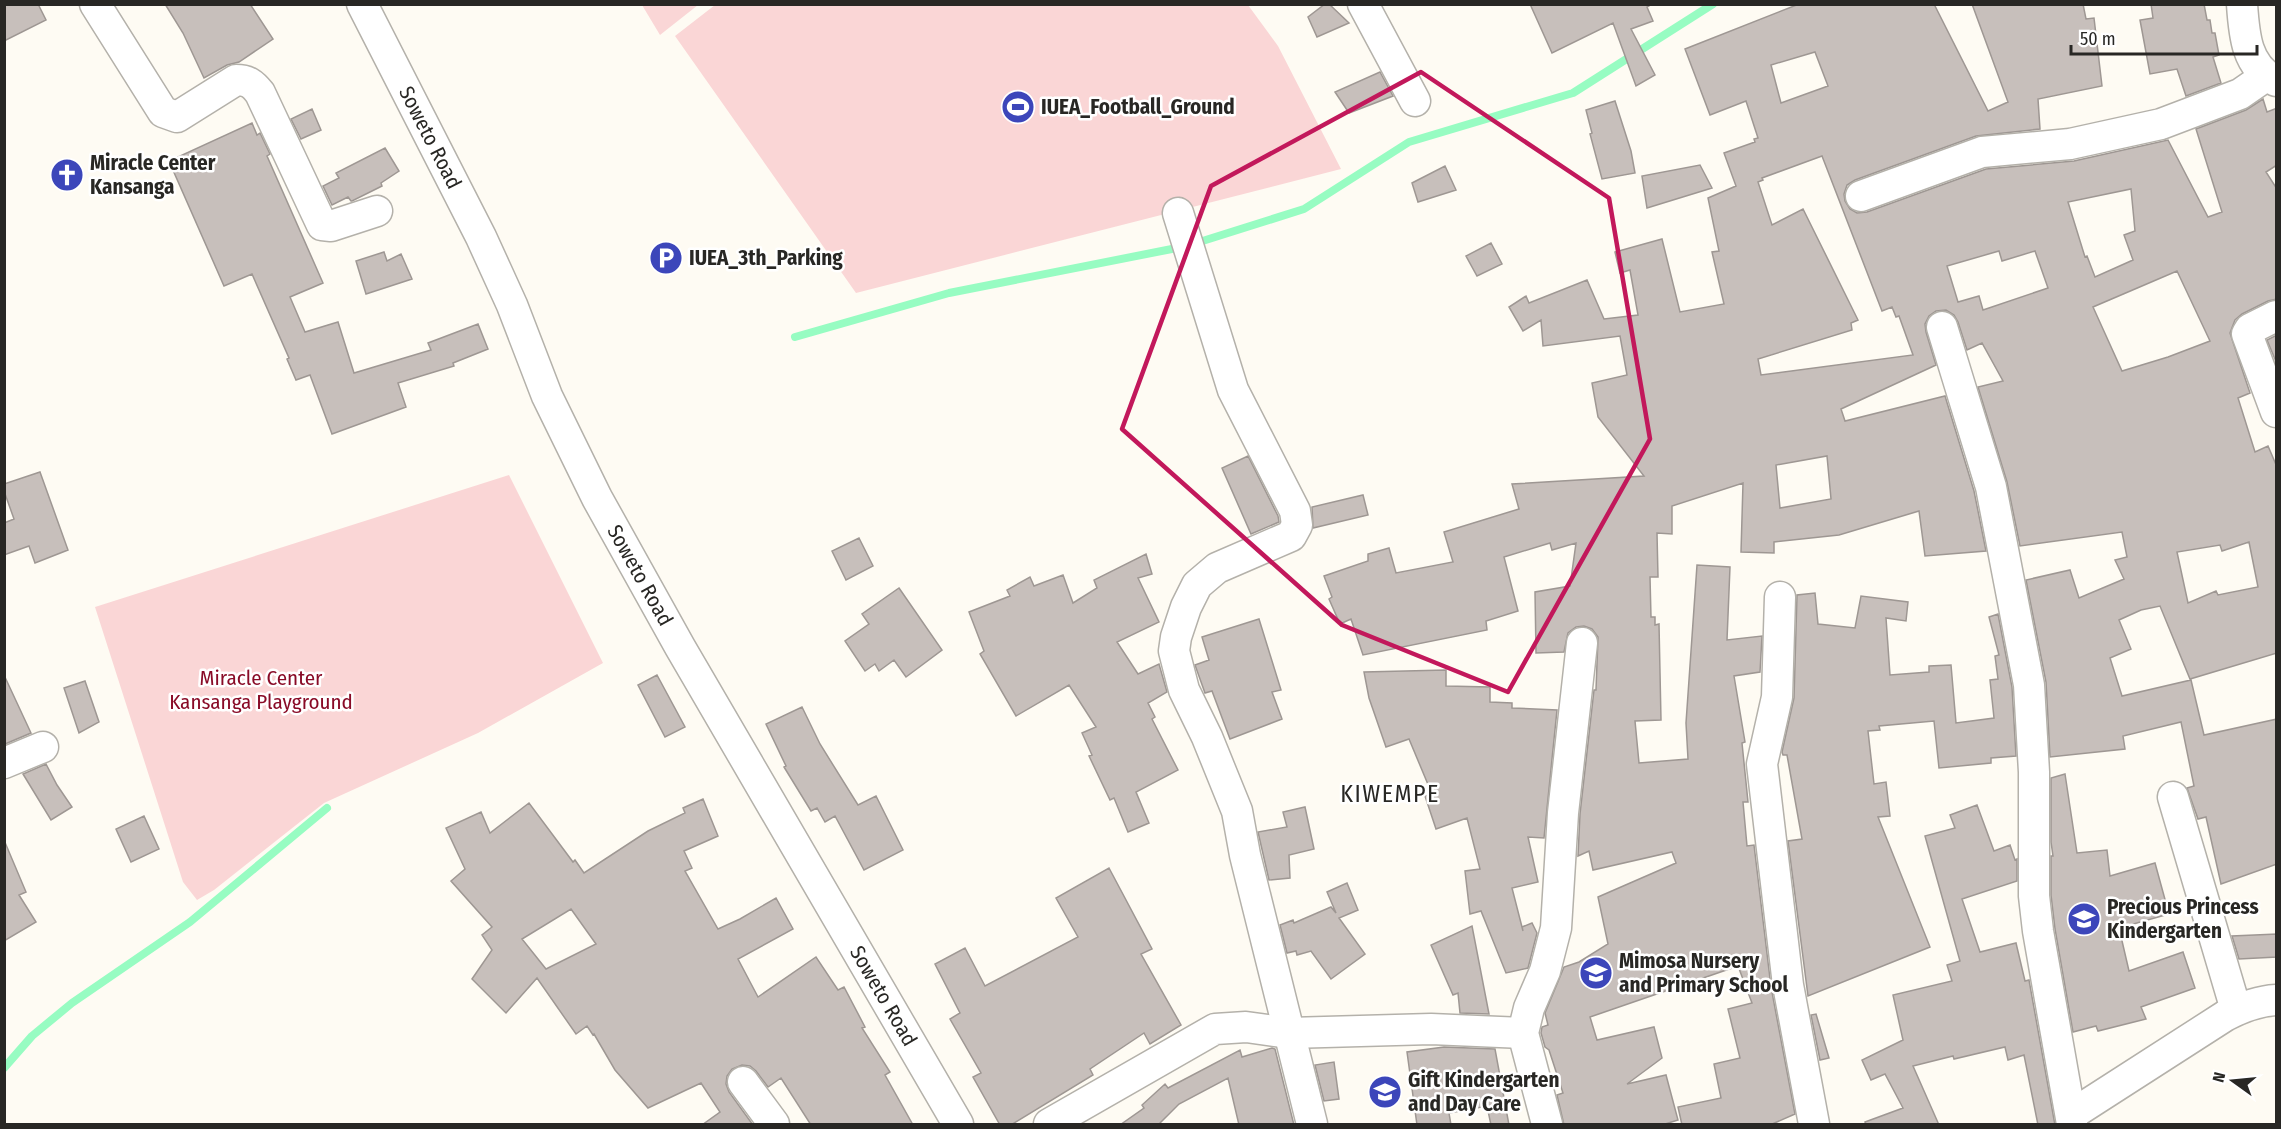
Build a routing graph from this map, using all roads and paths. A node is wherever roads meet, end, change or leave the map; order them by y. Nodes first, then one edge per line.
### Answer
1 (95, 4) edge
2 (362, 4) edge
3 (1363, 4) edge
4 (2242, 4) edge
5 (2271, 79) edge
6 (1415, 102) dead end
7 (1861, 196) dead end
8 (377, 211) dead end
9 (1178, 213) dead end
10 (2277, 316) edge
11 (1942, 327) dead end
12 (2277, 412) edge
13 (1780, 597) dead end
14 (1582, 643) dead end
15 (44, 747) dead end
16 (4, 763) edge
17 (2173, 797) dead end
18 (2277, 1000) edge
19 (2236, 1010) junction
20 (1289, 1033) junction
21 (1523, 1033) junction
22 (743, 1082) dead end
23 (2071, 1120) edge
24 (774, 1125) edge
25 (958, 1125) edge
26 (1049, 1125) edge
27 (1312, 1125) edge
28 (1546, 1125) edge
29 (1814, 1125) edge

1 - 8 street
2 - 25 street, Soweto Road
3 - 6 street
4 - 5 street
5 - 7 street
9 - 20 street
10 - 12 street
11 - 23 street
13 - 29 street
14 - 21 street
15 - 16 street
17 - 19 street
18 - 19 street
19 - 23 street
20 - 21 street
20 - 26 street
20 - 27 street
21 - 28 street
22 - 24 street

